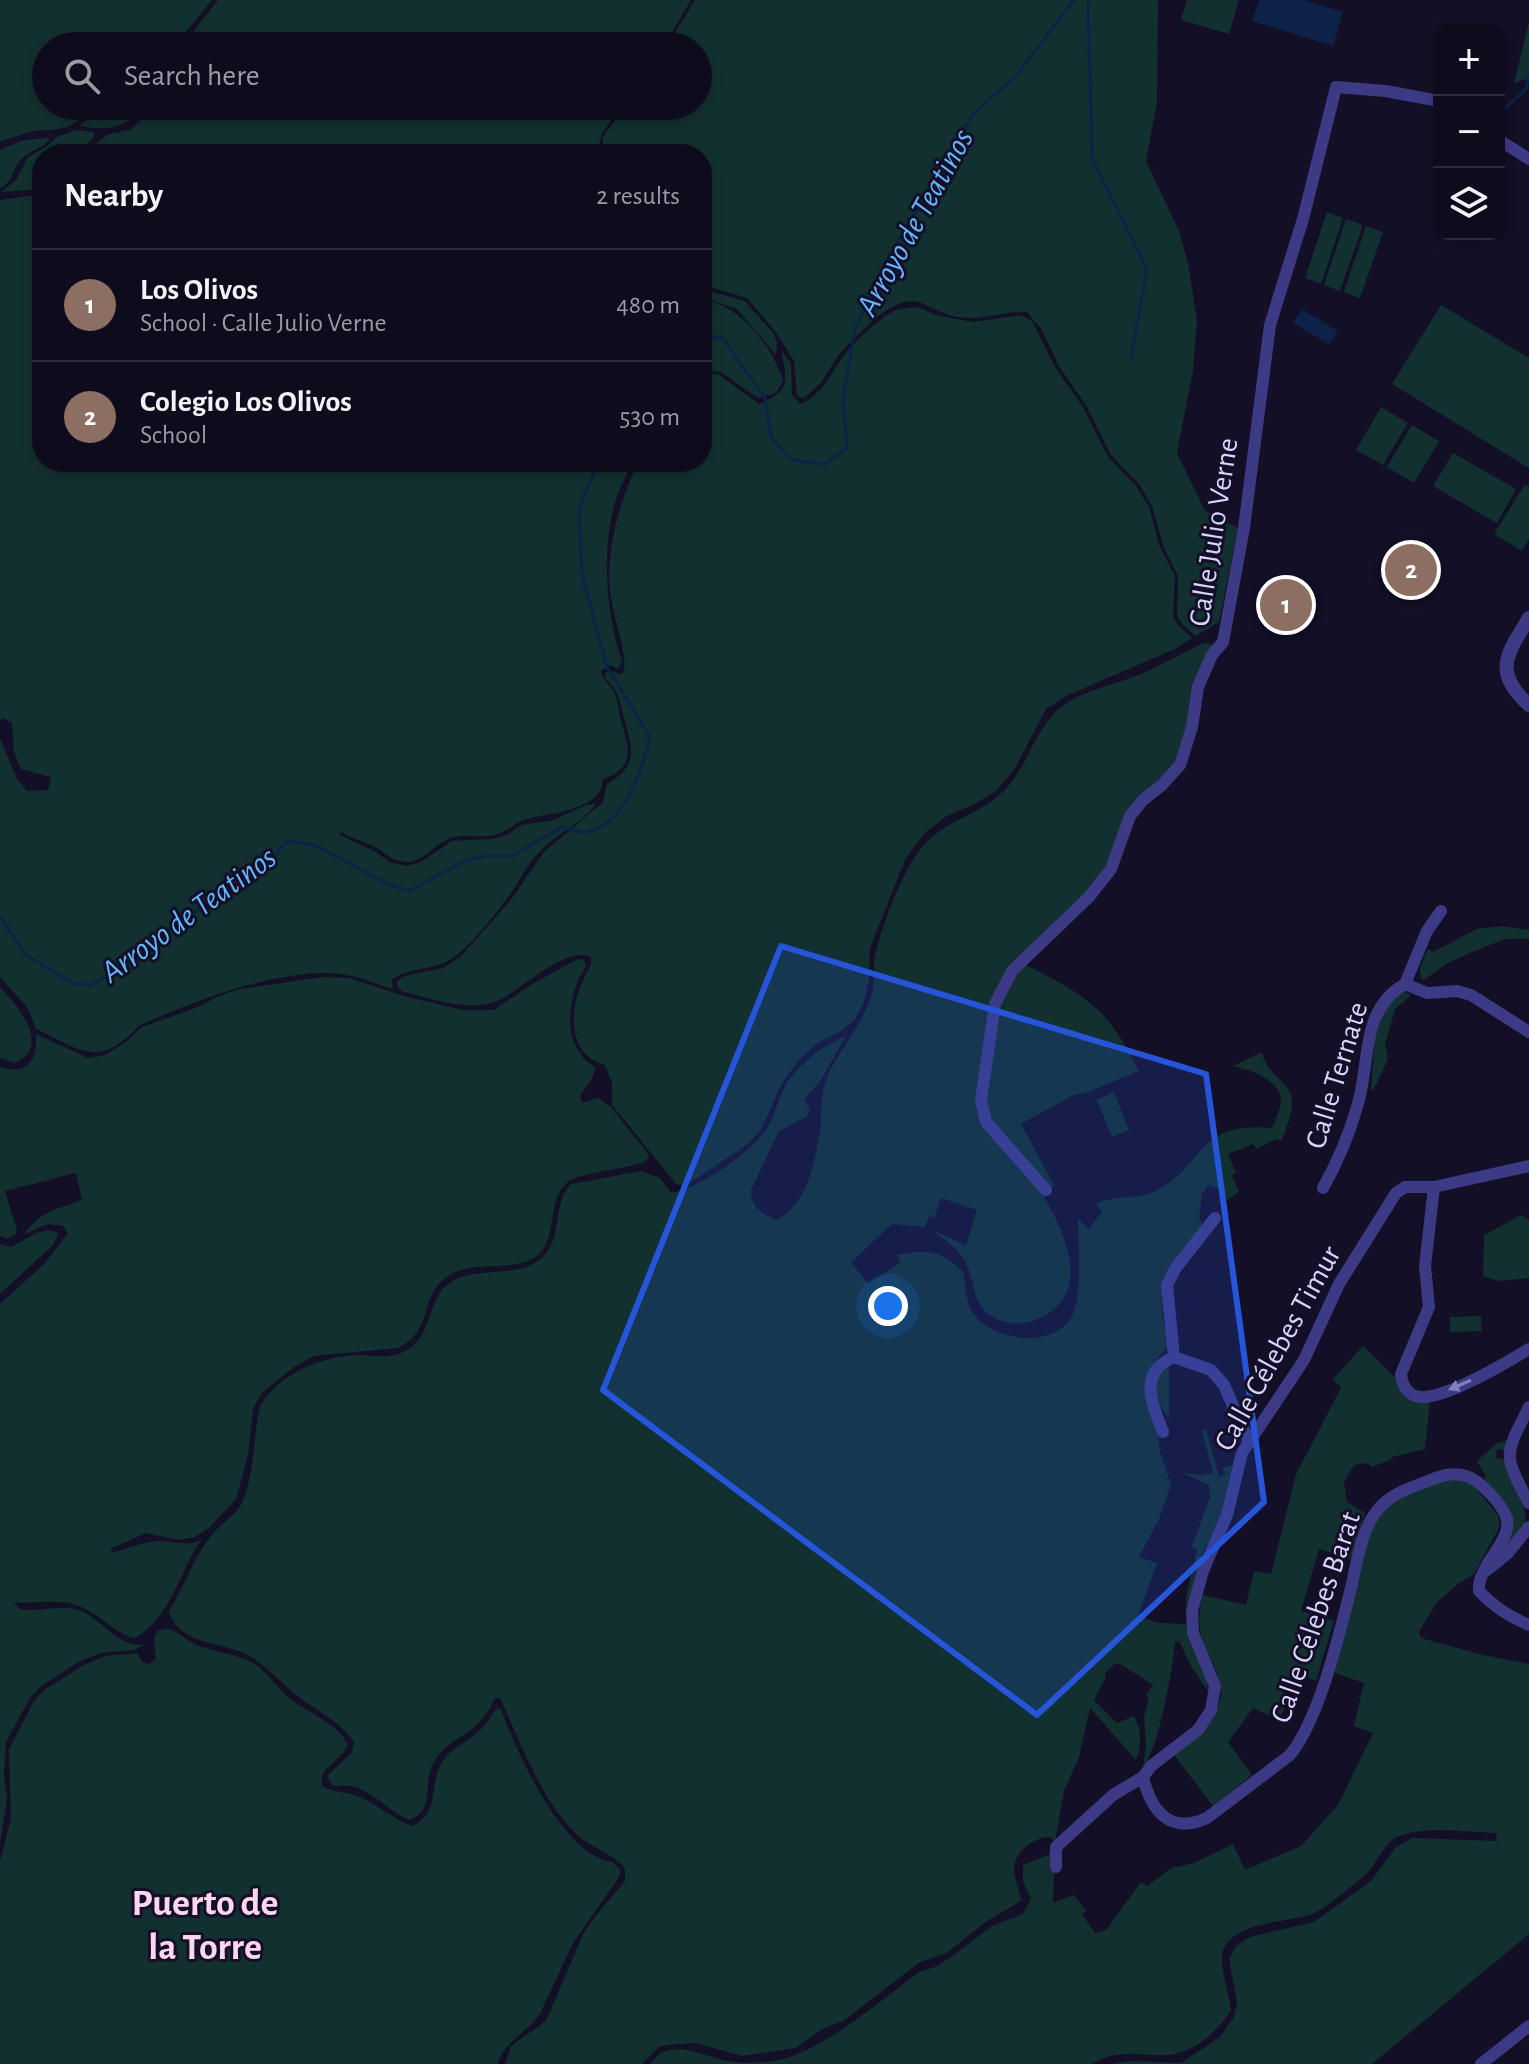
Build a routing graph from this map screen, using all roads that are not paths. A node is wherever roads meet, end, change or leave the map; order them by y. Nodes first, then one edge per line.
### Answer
1 (1433, 100) edge
2 (1505, 144) edge
3 (1529, 159) edge
4 (1529, 618) edge
5 (1529, 705) edge
6 (1441, 911) dead end
7 (1405, 984) junction
8 (1529, 1032) edge
9 (1529, 1166) edge
10 (1434, 1187) junction
11 (1323, 1188) dead end
12 (1046, 1190) dead end
13 (1215, 1218) dead end
14 (1529, 1349) edge
15 (1174, 1357) junction
16 (1529, 1407) edge
17 (1163, 1432) dead end
18 (1248, 1440) junction
19 (1529, 1503) edge
20 (1529, 1527) edge
21 (1481, 1574) junction
22 (1529, 1625) edge
23 (1143, 1777) junction
24 (1056, 1867) dead end
25 (1529, 2026) edge
26 (1481, 2064) edge

1 - 12 street, Calle Julio Verne
2 - 3 street
4 - 5 street
6 - 7 street, Calle Ternate
7 - 8 street, Calle Ternate
7 - 11 street, Calle Ternate
9 - 10 street, Calle Célebes Timur
14 -> 10 street
10 - 18 street, Calle Célebes Timur
13 - 15 street
15 - 17 street
15 - 18 street
16 - 19 street
18 - 23 street, Calle Célebes Timur
20 - 21 street
21 - 22 street
21 - 23 street, Calle Célebes Barat
23 - 24 street
25 - 26 street

